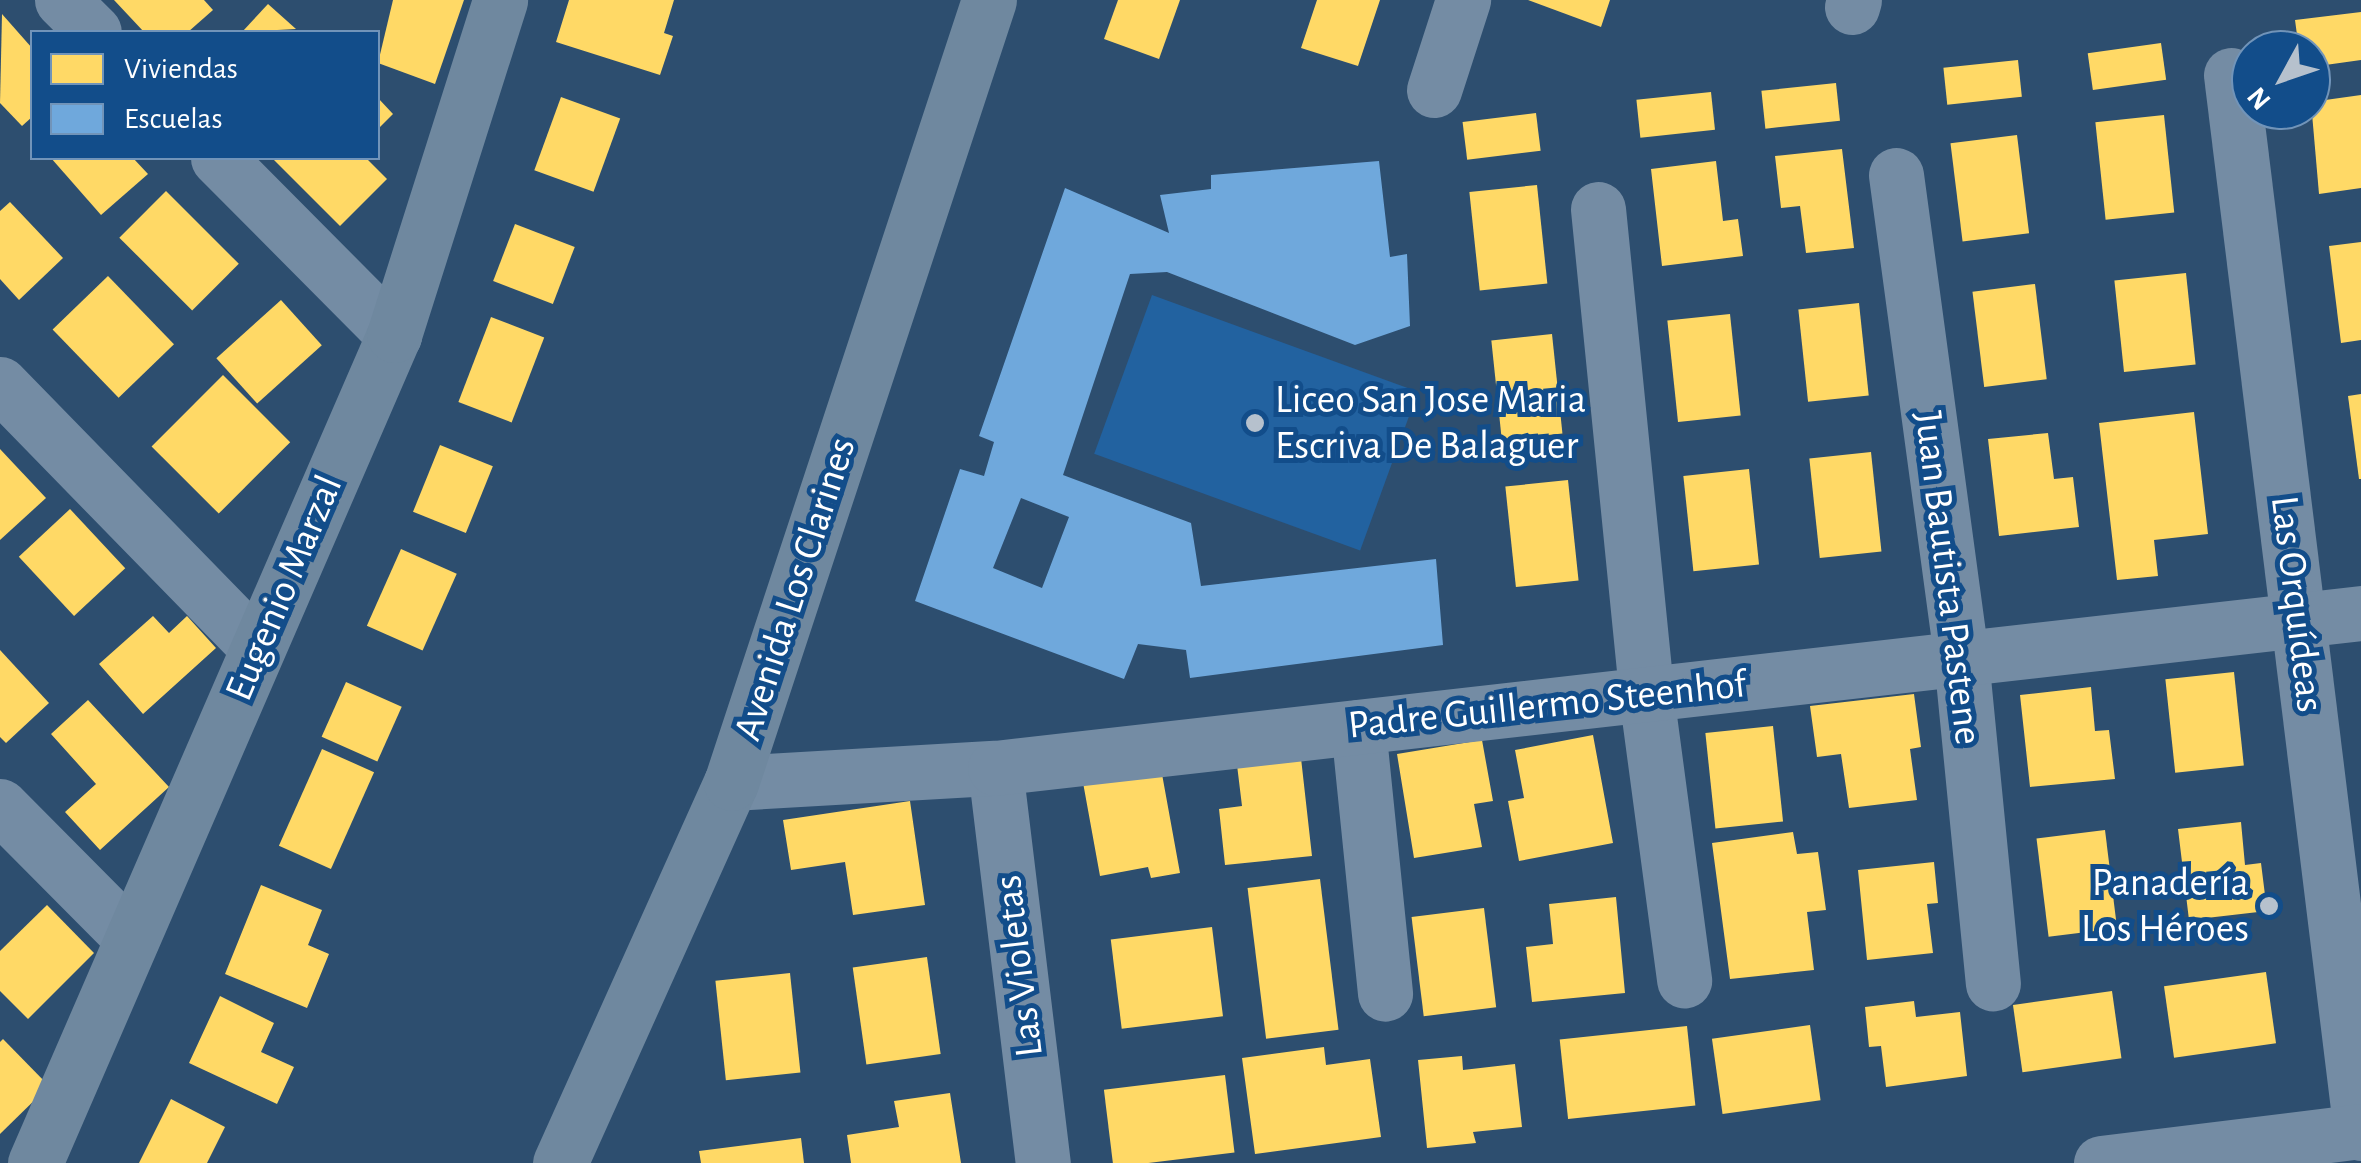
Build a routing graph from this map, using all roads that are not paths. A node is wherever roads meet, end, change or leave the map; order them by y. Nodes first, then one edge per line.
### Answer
1 (62, 0) edge
2 (500, 0) edge
3 (988, 0) edge
4 (1463, 0) edge
5 (92, 30) edge
6 (1434, 90) dead end
7 (2238, 130) edge
8 (220, 160) edge
9 (1896, 175) dead end
10 (1598, 210) dead end
11 (394, 334) junction
12 (0, 384) edge
13 (2361, 613) edge
14 (2300, 620) junction
15 (258, 648) junction
16 (1961, 658) junction
17 (1646, 694) junction
18 (1358, 727) junction
19 (995, 768) junction
20 (731, 783) junction
21 (0, 806) edge
22 (132, 939) junction
23 (1684, 980) dead end
24 (1993, 983) dead end
25 (1385, 994) dead end
26 (2361, 1132) edge
27 (35, 1163) edge
28 (560, 1163) edge
29 (1043, 1163) edge
30 (2101, 1163) edge

1 - 5 street
2 - 11 main road, Eugenio Marzal
3 - 20 main road, Avenida Los Clarines
4 - 6 street
7 - 14 street, Las Orquídeas
8 - 11 street
9 - 16 street, Juan Bautista Pastene
10 - 17 street
11 - 15 main road, Eugenio Marzal
12 - 15 street
13 - 14 street, Padre Guillermo Steenhof
14 - 16 street, Padre Guillermo Steenhof
14 - 26 street, Las Orquídeas
15 - 22 main road, Eugenio Marzal
16 - 17 street, Padre Guillermo Steenhof
16 - 24 street, Juan Bautista Pastene
17 - 18 street, Padre Guillermo Steenhof
17 - 23 street
18 - 19 street, Padre Guillermo Steenhof
18 - 25 street
19 - 20 street, Padre Guillermo Steenhof
19 - 29 street, Las Violetas
20 - 28 main road, Avenida Los Clarines
21 - 22 street
22 - 27 main road, Eugenio Marzal
26 - 30 street

